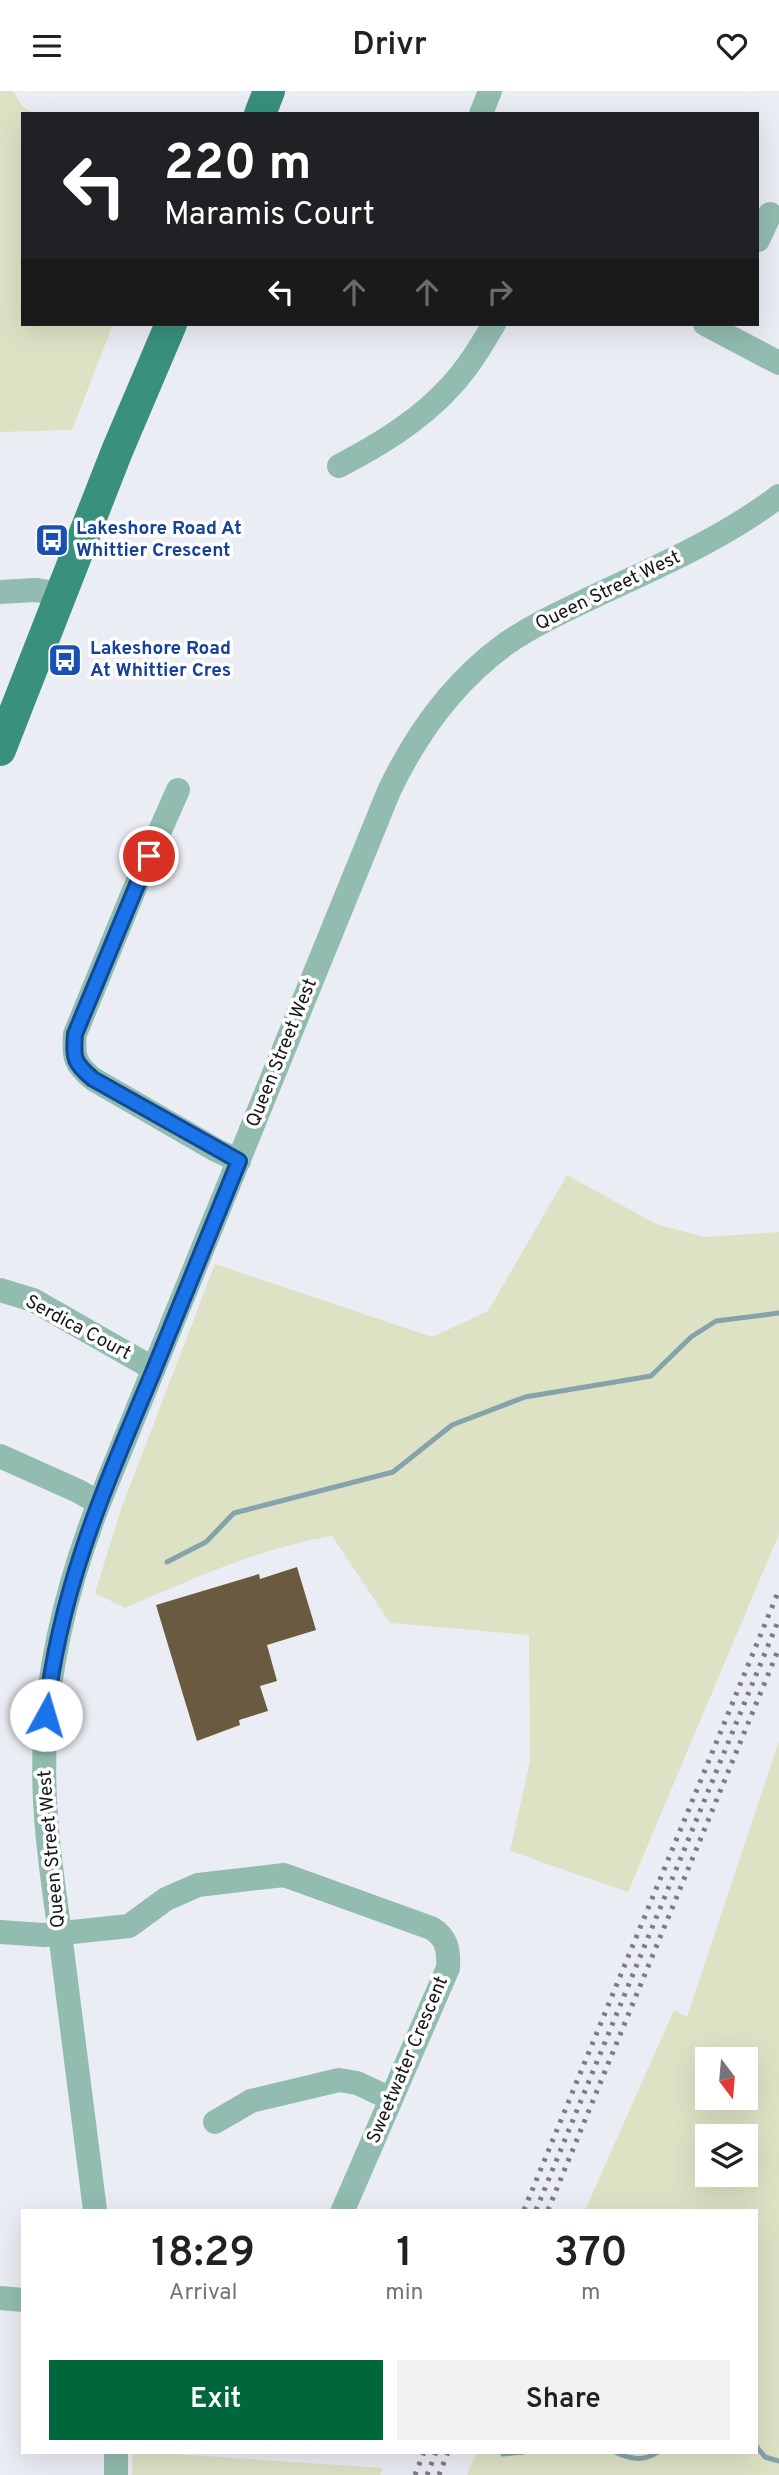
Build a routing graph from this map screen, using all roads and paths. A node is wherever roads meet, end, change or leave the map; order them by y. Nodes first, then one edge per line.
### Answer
1 (269, 91) edge
2 (490, 91) edge
3 (261, 112) edge
4 (482, 112) edge
5 (770, 214) dead end
6 (759, 238) edge
7 (170, 326) edge
8 (493, 326) edge
9 (714, 326) edge
10 (779, 363) edge
11 (339, 466) dead end
12 (779, 496) edge
13 (0, 591) edge
14 (63, 594) junction
15 (0, 750) edge
16 (178, 790) dead end
17 (239, 1161) junction
18 (0, 1290) edge
19 (154, 1369) junction
20 (0, 1456) edge
21 (99, 1503) junction
22 (0, 1932) edge
23 (60, 1934) junction
24 (391, 2099) junction
25 (215, 2122) dead end
26 (95, 2209) edge
27 (343, 2209) edge
28 (0, 2298) edge
29 (21, 2301) edge
30 (116, 2454) edge
31 (116, 2475) edge

1 - 3 main road
2 - 4 street
5 - 6 street
7 - 14 main road
8 - 11 street
9 - 10 street
12 - 17 street, Queen Street West
13 - 14 street
14 - 15 main road
16 - 17 street
17 - 19 street, Queen Street West
18 - 19 street, Serdica Court
19 - 21 street, Queen Street West
20 - 21 street
21 - 23 street, Queen Street West
22 - 23 street, Sweetwater Crescent
23 - 24 street, Sweetwater Crescent
23 - 26 street, Queen Street West
24 - 25 street
24 - 27 street, Sweetwater Crescent
28 - 29 street
30 - 31 street

